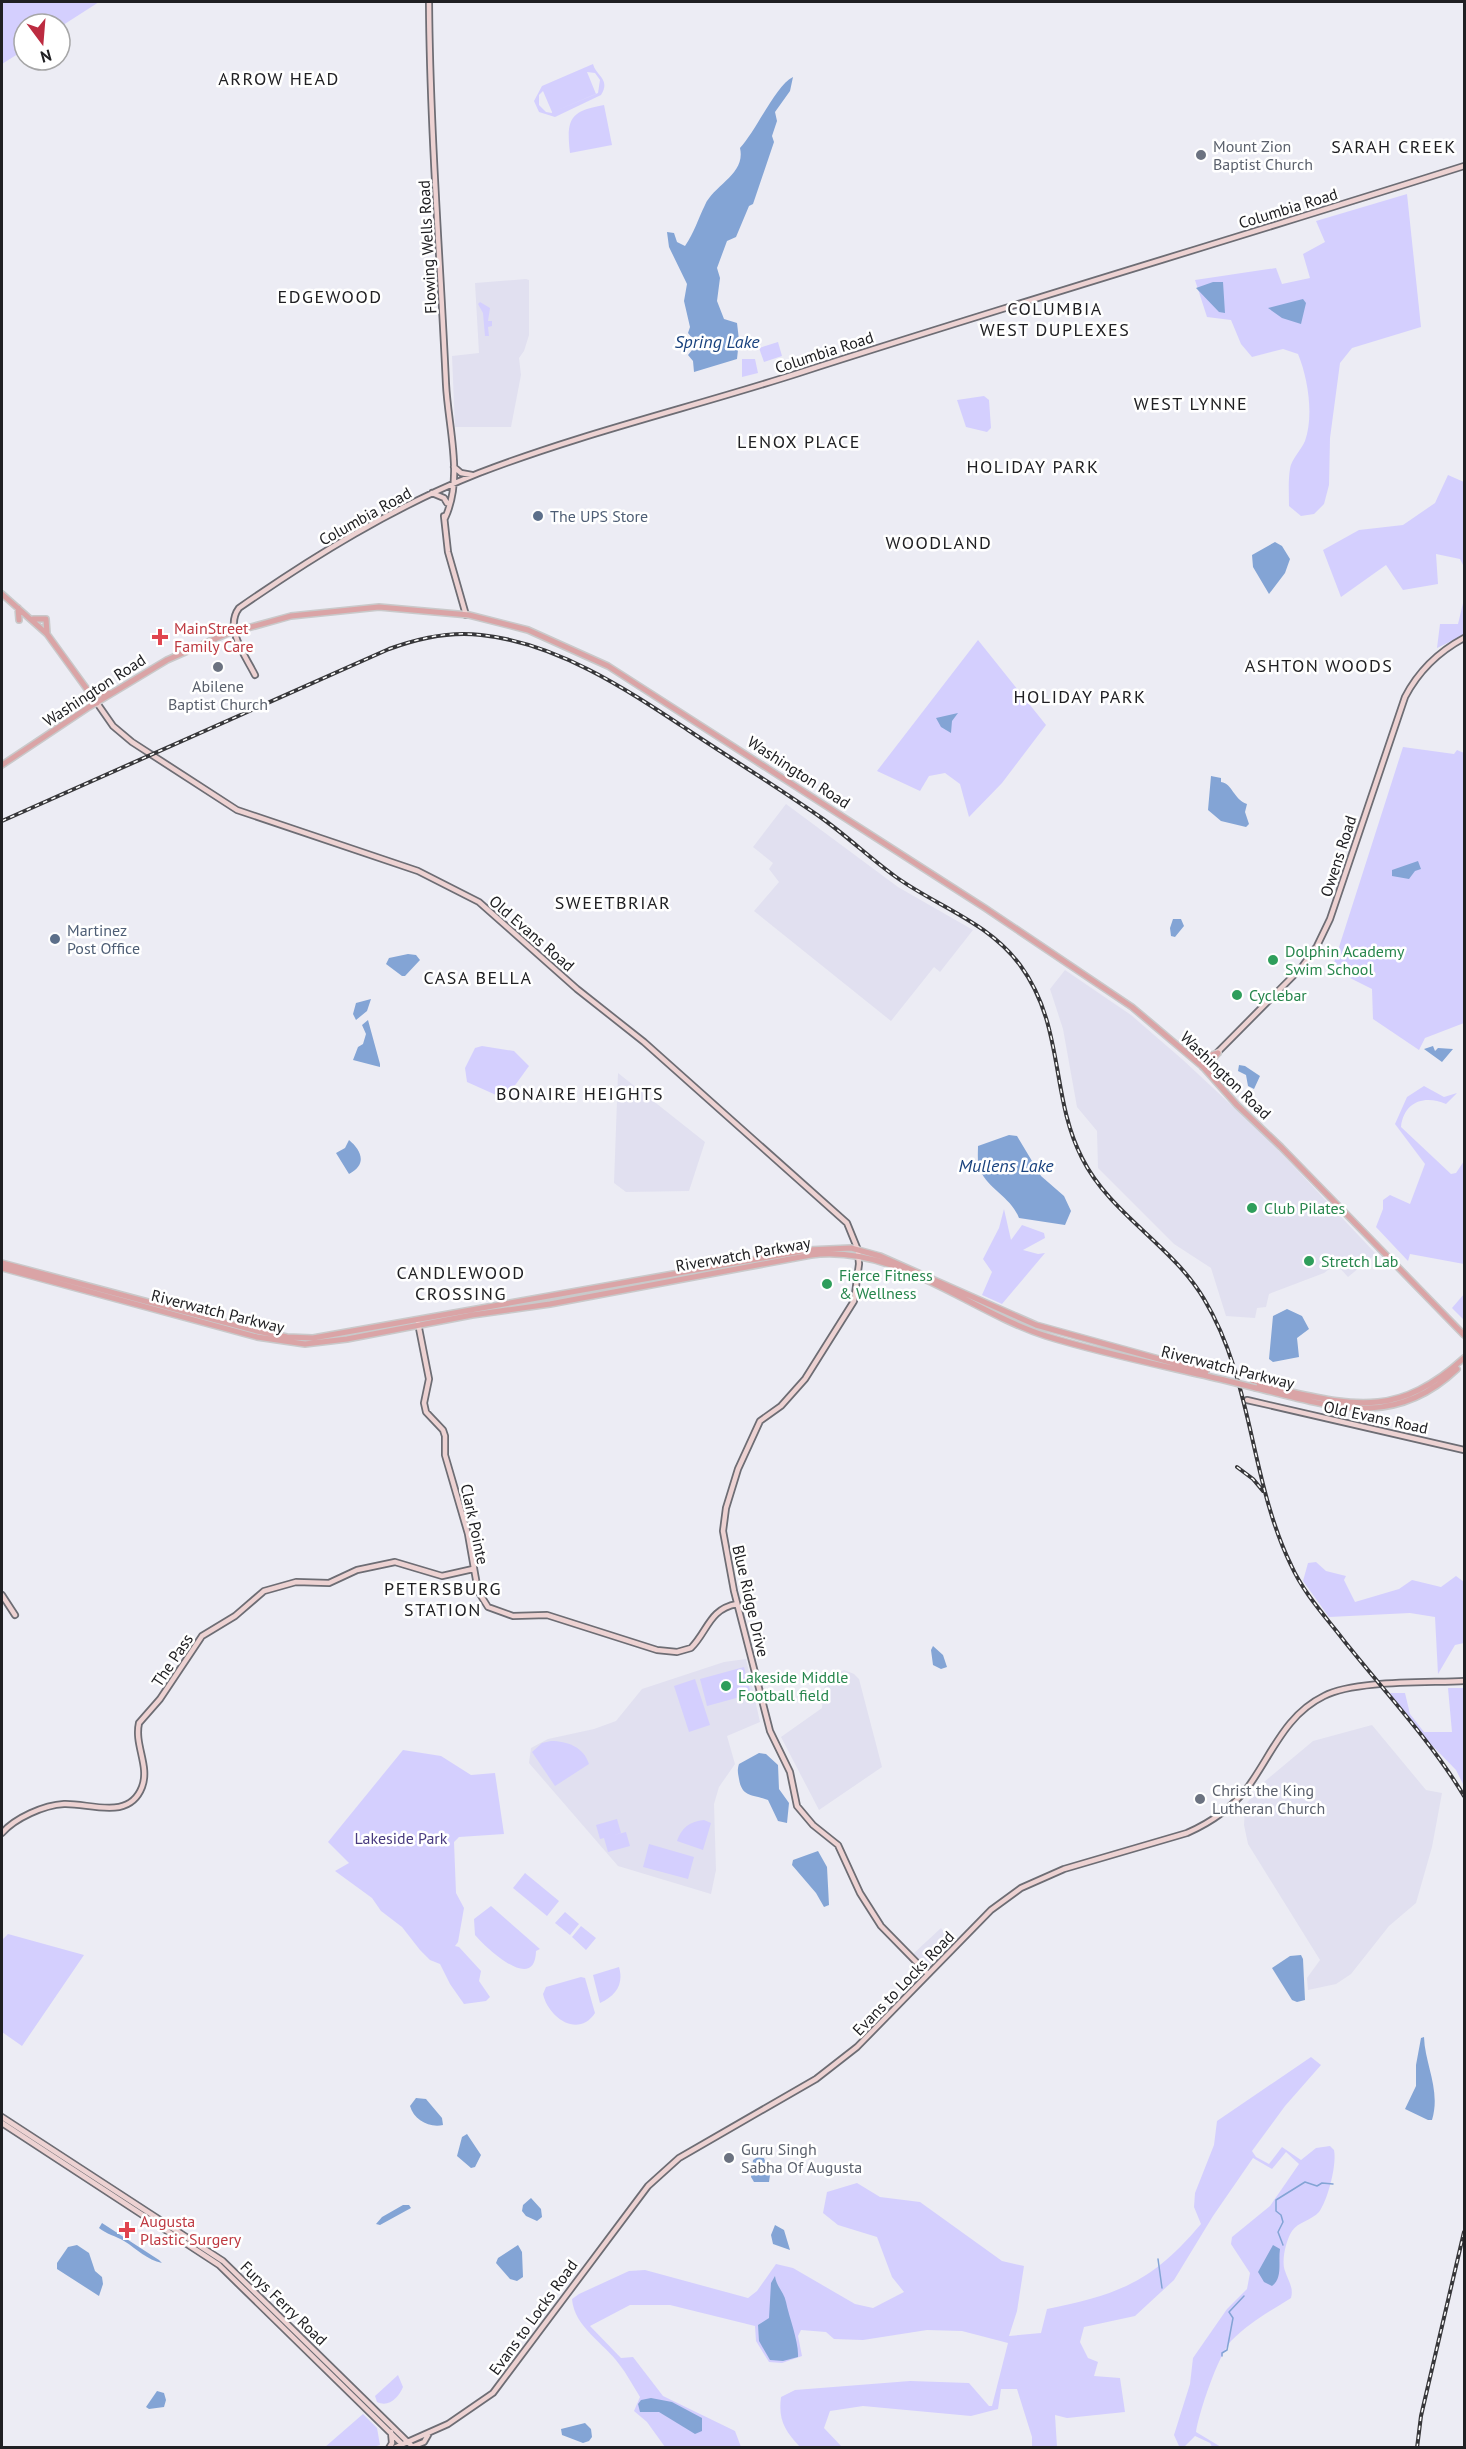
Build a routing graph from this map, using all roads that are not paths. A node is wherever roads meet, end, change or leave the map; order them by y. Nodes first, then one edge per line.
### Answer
1 (429, 2) edge
2 (1464, 166) edge
3 (454, 467) junction
4 (474, 475) junction
5 (452, 488) junction
6 (432, 493) junction
7 (447, 503) junction
8 (445, 518) junction
9 (2, 594) edge
10 (18, 606) junction
11 (466, 615) junction
12 (20, 620) dead end
13 (234, 632) junction
14 (1464, 638) edge
15 (255, 675) dead end
16 (86, 688) junction
17 (113, 693) junction
18 (97, 703) junction
19 (86, 709) junction
20 (2, 765) edge
21 (1218, 1053) junction
22 (1190, 1056) junction
23 (1203, 1067) junction
24 (1214, 1079) junction
25 (858, 1252) junction
26 (2, 1263) edge
27 (2, 1268) edge
28 (418, 1322) junction
29 (1463, 1334) edge
30 (1464, 1342) edge
31 (1464, 1360) edge
32 (1464, 1368) edge
33 (1456, 1370) junction
34 (1254, 1386) junction
35 (1247, 1400) dead end
36 (1464, 1449) edge
37 (473, 1569) junction
38 (2, 1595) edge
39 (737, 1604) junction
40 (15, 1615) dead end
41 (1464, 1681) edge
42 (2, 1833) edge
43 (928, 1974) junction
44 (2, 2117) edge
45 (2, 2123) edge
46 (391, 2432) junction
47 (428, 2435) junction
48 (423, 2445) edge
49 (409, 2446) edge
50 (388, 2448) edge
51 (394, 2448) edge

1 - 3 street, Flowing Wells Road
2 - 4 street, Columbia Road
3 - 4 street
3 - 5 street, Flowing Wells Road
4 - 5 street, Columbia Road
5 - 6 street, Columbia Road
5 - 7 street, Flowing Wells Road
5 - 8 street, Flowing Wells Road
6 - 7 street
6 - 13 street, Columbia Road
7 - 8 street, Flowing Wells Road
8 - 11 street, Flowing Wells Road
9 - 10 main road
10 - 12 main road
10 - 16 main road
11 - 13 main road, Washington Road
11 - 22 main road, Washington Road
13 - 15 street
13 - 17 main road, Washington Road
14 - 21 street, Owens Road
16 - 17 main road
16 - 18 main road
16 - 19 main road
17 - 18 main road, Washington Road
18 - 19 main road, Washington Road
18 - 25 street, Old Evans Road
19 - 20 main road, Washington Road
21 - 22 main road
21 - 23 street, Owens Road
21 - 24 main road
22 - 23 main road, Washington Road
23 - 24 main road, Washington Road
24 - 29 main road, Washington Road
25 - 28 main road, Riverwatch Parkway
25 - 34 main road, Riverwatch Parkway, bridge
25 - 39 street, Blue Ridge Drive
26 - 28 main road, Riverwatch Parkway
27 - 28 main road, Riverwatch Parkway
28 - 37 street, Clark Pointe
29 - 30 main road
31 - 33 main road, Riverwatch Parkway
31 - 34 main road, Riverwatch Parkway
32 - 33 main road
33 - 34 main road, Riverwatch Parkway
35 - 36 street, Old Evans Road
37 - 39 street, Clark Pointe
37 - 42 street, The Pass
38 - 40 street
39 - 43 street, Blue Ridge Drive
41 - 43 street, Evans to Locks Road
43 - 47 street, Evans to Locks Road
44 - 49 street, Furys Ferry Road
45 - 46 street, Furys Ferry Road
46 - 49 street, Furys Ferry Road
46 - 50 street
47 - 48 street, Evans to Locks Road
47 - 49 street, Evans to Locks Road
48 - 49 street, Evans to Locks Road
49 - 51 street, Evans to Locks Road

